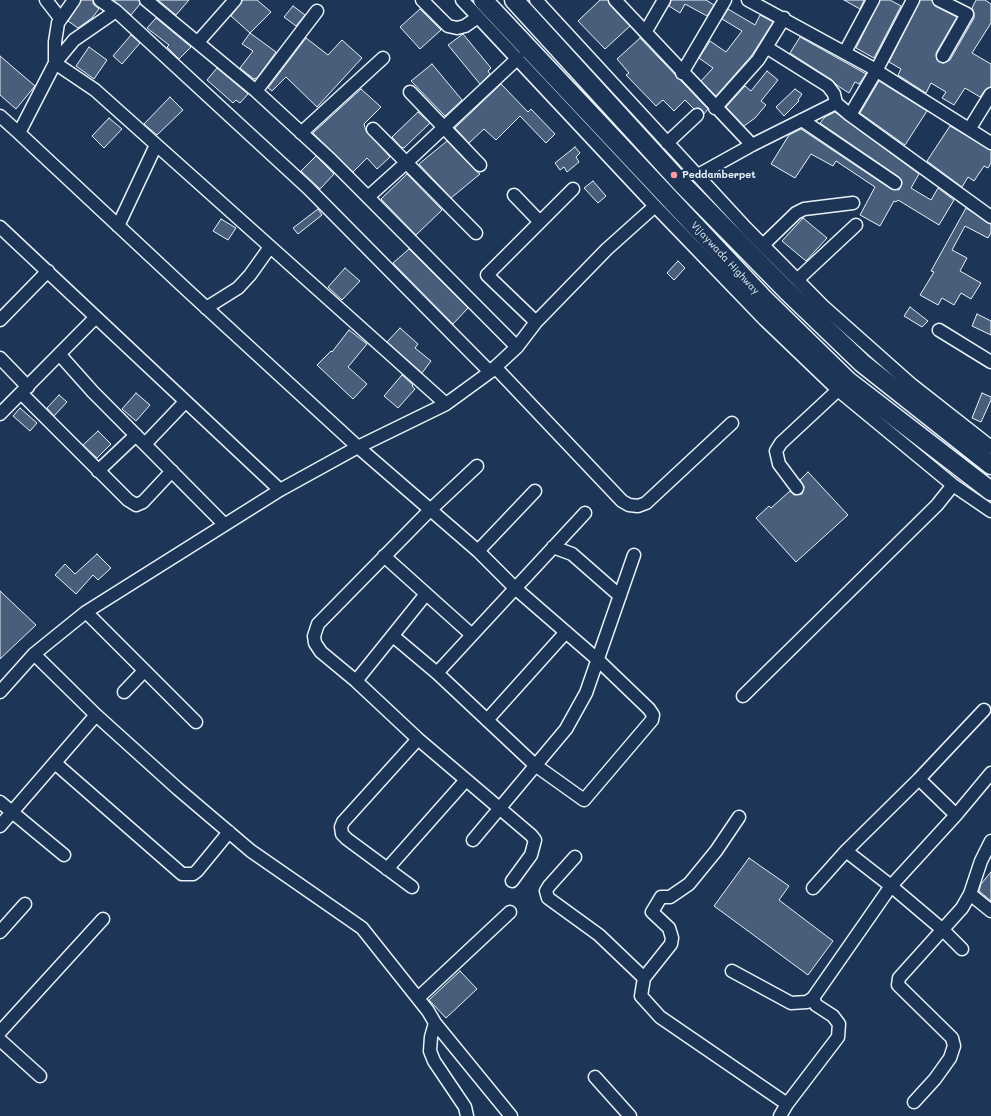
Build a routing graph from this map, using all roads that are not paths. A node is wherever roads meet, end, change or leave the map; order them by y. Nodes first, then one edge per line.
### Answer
1 (46, 0) edge
2 (74, 0) edge
3 (100, 0) edge
4 (146, 0) edge
5 (235, 0) edge
6 (422, 0) edge
7 (462, 0) edge
8 (483, 0) edge
9 (514, 0) edge
10 (536, 0) edge
11 (615, 0) edge
12 (664, 0) edge
13 (725, 0) edge
14 (748, 0) edge
15 (873, 0) edge
16 (913, 0) edge
17 (939, 0) edge
18 (116, 11) junction
19 (317, 11) dead end
20 (478, 17) junction
21 (60, 18) junction
22 (784, 18) junction
23 (646, 31) junction
24 (198, 42) junction
25 (766, 47) junction
26 (845, 52) junction
27 (943, 56) dead end
28 (383, 58) dead end
29 (518, 58) junction
30 (54, 63) junction
31 (876, 70) junction
32 (682, 73) junction
33 (256, 91) junction
34 (410, 92) dead end
35 (991, 94) edge
36 (836, 103) junction
37 (715, 108) junction
38 (850, 114) junction
39 (697, 115) dead end
40 (0, 116) edge
41 (802, 120) junction
42 (444, 127) junction
43 (970, 128) junction
44 (373, 129) dead end
45 (19, 133) junction
46 (301, 133) junction
47 (667, 143) junction
48 (991, 143) edge
49 (156, 145) junction
50 (752, 145) junction
51 (407, 162) junction
52 (480, 165) dead end
53 (698, 175) junction
54 (895, 183) dead end
55 (573, 189) dead end
56 (514, 195) dead end
57 (368, 197) junction
58 (854, 203) dead end
59 (655, 206) junction
60 (991, 217) edge
61 (540, 222) junction
62 (856, 225) dead end
63 (118, 226) junction
64 (0, 227) edge
65 (476, 233) dead end
66 (763, 245) junction
67 (270, 247) junction
68 (48, 271) junction
69 (797, 280) junction
70 (206, 308) junction
71 (95, 318) junction
72 (0, 320) edge
73 (536, 322) junction
74 (939, 330) dead end
75 (517, 347) junction
76 (60, 355) junction
77 (0, 358) edge
78 (991, 362) edge
79 (492, 370) junction
80 (24, 390) junction
81 (838, 390) junction
82 (185, 402) junction
83 (446, 404) junction
84 (0, 414) edge
85 (732, 423) dead end
86 (136, 435) junction
87 (145, 444) junction
88 (358, 447) junction
89 (991, 447) edge
90 (991, 465) edge
91 (477, 466) dead end
92 (98, 470) junction
93 (172, 472) junction
94 (953, 484) junction
95 (797, 488) dead end
96 (280, 490) junction
97 (535, 491) dead end
98 (991, 491) edge
99 (429, 510) junction
100 (991, 511) edge
101 (585, 513) dead end
102 (224, 524) junction
103 (553, 547) junction
104 (478, 551) junction
105 (634, 555) dead end
106 (384, 556) junction
107 (515, 588) junction
108 (426, 594) junction
109 (620, 596) junction
110 (86, 612) junction
111 (566, 632) junction
112 (472, 635) junction
113 (393, 636) junction
114 (34, 654) junction
115 (598, 660) junction
116 (144, 671) junction
117 (437, 673) junction
118 (356, 681) junction
119 (2, 685) edge
120 (124, 692) dead end
121 (743, 696) dead end
122 (984, 710) dead end
123 (96, 715) junction
124 (487, 720) junction
125 (196, 722) dead end
126 (418, 739) junction
127 (55, 764) junction
128 (535, 765) junction
129 (991, 773) edge
130 (919, 779) junction
131 (466, 780) junction
132 (0, 802) edge
133 (499, 809) junction
134 (12, 813) junction
135 (956, 815) junction
136 (739, 817) dead end
137 (0, 826) edge
138 (229, 832) junction
139 (473, 840) dead end
140 (991, 841) edge
141 (846, 851) junction
142 (64, 855) dead end
143 (575, 857) dead end
144 (387, 869) junction
145 (512, 881) dead end
146 (891, 886) junction
147 (412, 887) dead end
148 (813, 888) dead end
149 (970, 894) junction
150 (25, 904) dead end
151 (991, 911) edge
152 (510, 912) dead end
153 (103, 918) dead end
154 (943, 930) junction
155 (0, 932) edge
156 (962, 949) dead end
157 (732, 971) dead end
158 (644, 978) junction
159 (418, 998) junction
160 (813, 998) junction
161 (435, 1023) junction
162 (0, 1032) edge
163 (0, 1040) edge
164 (40, 1076) dead end
165 (595, 1077) dead end
166 (914, 1102) dead end
167 (787, 1104) junction
168 (466, 1116) edge
169 (511, 1116) edge
170 (630, 1116) edge
171 (780, 1116) edge

1 - 21 street
2 - 21 street
3 - 18 street
4 - 24 street
5 - 24 street
6 - 20 street
7 - 20 street
8 - 98 highway, Vijaywada Highway
9 - 90 highway, Vijaywada Highway
10 - 47 street
11 - 23 street
12 - 23 street
13 - 32 street
14 - 22 street
15 - 26 street
16 - 31 street
17 - 27 street
18 - 30 street
18 - 79 street
19 - 33 street
20 - 29 street
21 - 30 street
22 - 25 street
22 - 26 street
23 - 32 street
24 - 33 street
25 - 36 street
25 - 37 street
26 - 31 street
28 - 46 street
29 - 42 street
29 - 59 street
30 - 45 street
30 - 49 street
31 - 38 street
31 - 43 street
32 - 37 street
33 - 46 street
34 - 42 street
35 - 43 street
36 - 38 street
36 - 41 street
37 - 50 street
38 - 60 street
39 - 47 street
40 - 45 street
41 - 50 street
41 - 54 street
42 - 51 street
42 - 52 street
43 - 48 street
44 - 51 street
45 - 63 street
46 - 57 street
47 - 53 street
49 - 63 street
49 - 67 street
50 - 53 street
51 - 57 street
51 - 65 street
53 - 66 street
55 - 61 street
56 - 61 street
57 - 75 street
58 - 66 street
59 - 73 street
59 - 81 street
61 - 73 street
62 - 69 street
63 - 70 street
64 - 68 street
66 - 69 street
67 - 70 street
67 - 83 street
68 - 71 street
68 - 72 street
69 - 89 street
70 - 88 street
71 - 76 street
71 - 82 street
73 - 75 street
74 - 78 street
75 - 79 street
76 - 80 street
76 - 86 street
77 - 80 street
79 - 83 street
79 - 85 street
80 - 84 street
80 - 92 street
81 - 94 street
81 - 95 street
82 - 87 street
82 - 96 street
83 - 88 street
86 - 87 street
86 - 92 street
87 - 93 street
88 - 96 street
88 - 99 street
91 - 99 street
92 - 93 street
93 - 102 street
94 - 100 street
94 - 121 street
96 - 102 street
97 - 104 street
99 - 104 street
99 - 106 street
101 - 103 street
102 - 110 street
103 - 107 street
103 - 109 street
104 - 107 street
105 - 109 street
106 - 108 street
106 - 118 street
107 - 111 street
107 - 112 street
108 - 112 street
108 - 113 street
109 - 115 street
110 - 114 street
110 - 116 street
111 - 115 street
111 - 124 street
112 - 117 street
113 - 117 street
113 - 118 street
114 - 119 street
114 - 123 street
115 - 128 street
115 - 128 street
116 - 120 street
116 - 125 street
117 - 124 street
118 - 126 street
122 - 130 street
123 - 127 street
123 - 138 street
124 - 128 street
126 - 131 street
126 - 144 street
127 - 134 street
127 - 138 street
128 - 133 street
129 - 135 street
130 - 135 street
130 - 141 street
131 - 133 street
131 - 144 street
132 - 134 street
133 - 139 street
133 - 145 street
134 - 137 street
134 - 142 street
135 - 146 street
136 - 158 street
138 - 159 street
140 - 149 street
141 - 146 street
141 - 148 street
143 - 158 street
144 - 147 street
146 - 154 street
146 - 160 street
149 - 151 street
149 - 154 street
150 - 155 street
152 - 159 street
153 - 162 street
154 - 156 street
154 - 166 street
157 - 160 street
158 - 167 street
159 - 161 street
160 - 167 street
161 - 168 street
161 - 169 street
163 - 164 street
165 - 170 street
167 - 171 street

